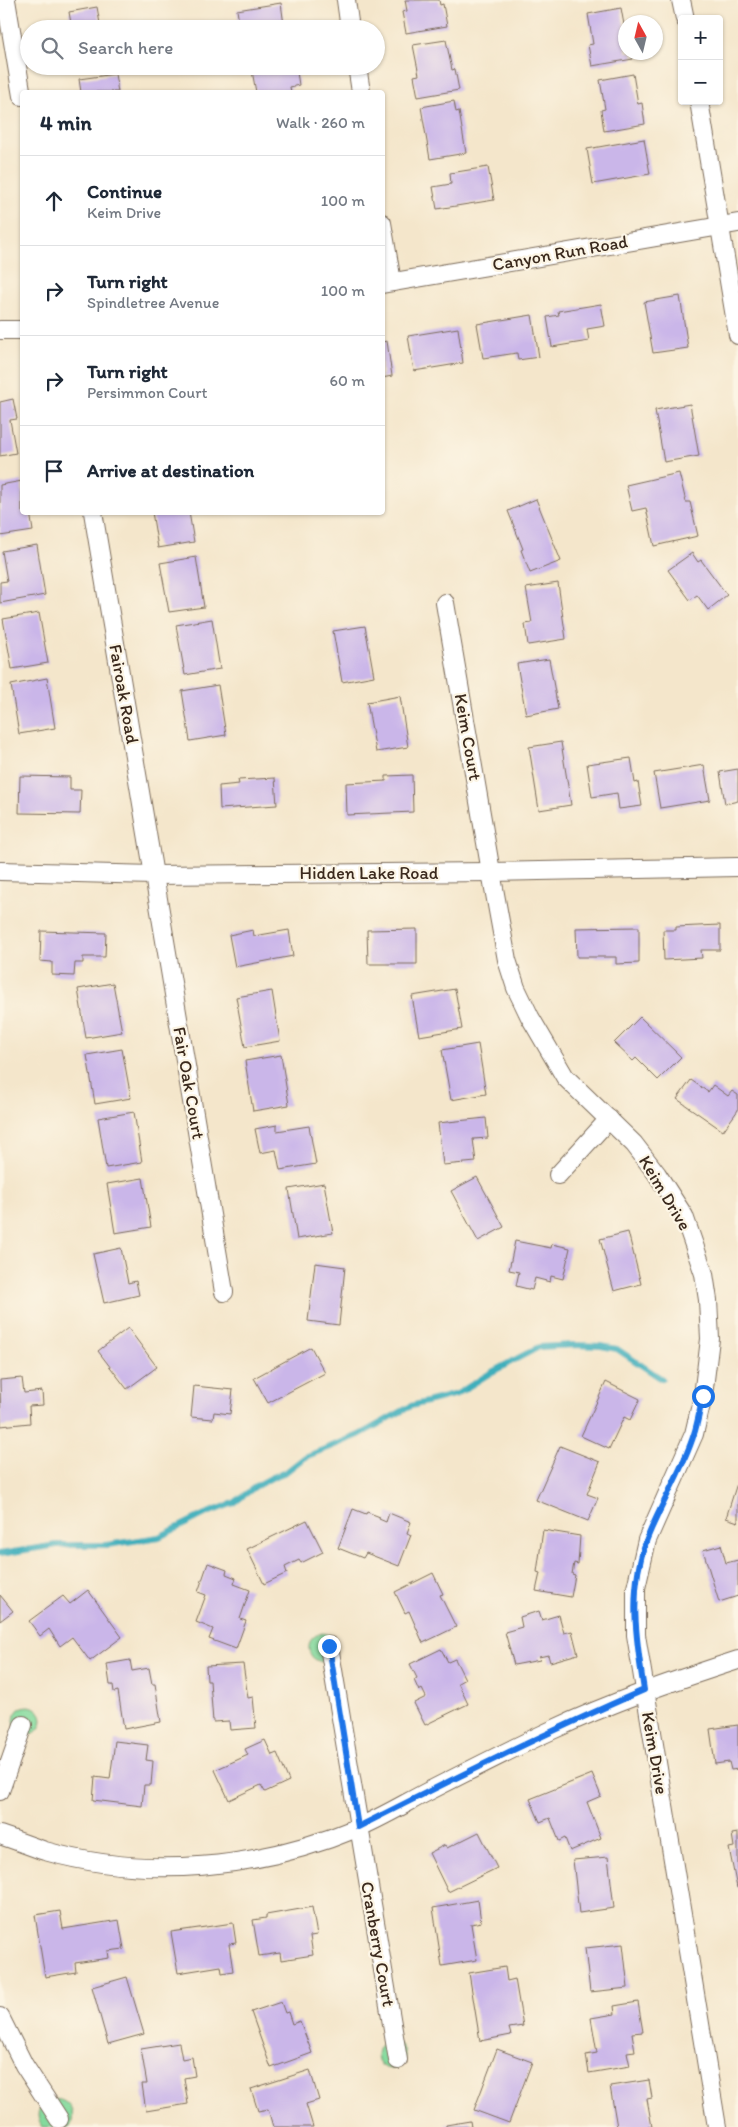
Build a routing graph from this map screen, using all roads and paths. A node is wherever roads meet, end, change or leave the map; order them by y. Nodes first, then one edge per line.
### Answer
1 (6, 0) edge
2 (346, 0) edge
3 (681, 0) edge
4 (684, 15) edge
5 (349, 20) edge
6 (358, 75) edge
7 (21, 90) edge
8 (361, 90) edge
9 (700, 105) edge
10 (738, 223) edge
11 (720, 226) junction
12 (385, 259) edge
13 (387, 283) edge
14 (0, 330) edge
15 (20, 330) edge
16 (738, 334) edge
17 (94, 515) edge
18 (445, 602) dead end
19 (738, 867) edge
20 (0, 871) edge
21 (491, 872) junction
22 (154, 875) junction
23 (608, 1119) junction
24 (558, 1175) dead end
25 (224, 1292) dead end
26 (329, 1646) dead end
27 (738, 1660) edge
28 (644, 1690) junction
29 (22, 1725) dead end
30 (0, 1791) edge
31 (358, 1827) junction
32 (0, 1835) edge
33 (0, 2017) edge
34 (398, 2060) dead end
35 (58, 2119) dead end
36 (718, 2127) edge

1 - 7 street
2 - 5 street
3 - 4 street
6 - 8 street
9 - 11 street
10 - 11 street, Canyon Run Road
11 - 13 street, Canyon Run Road
11 - 16 street
12 - 13 street
14 - 15 street
17 - 22 street, Fairoak Road
18 - 21 street, Keim Court
19 - 21 street, Hidden Lake Road
20 - 22 street, Hidden Lake Road
21 - 22 street, Hidden Lake Road
21 - 23 street, Keim Drive
22 - 25 street, Fair Oak Court
23 - 24 street
23 - 28 street, Keim Drive
26 - 31 street, Cranberry Court
27 - 28 street
28 - 31 street
28 - 36 street, Keim Drive
29 - 30 street
31 - 32 street
31 - 34 street, Cranberry Court
33 - 35 street

